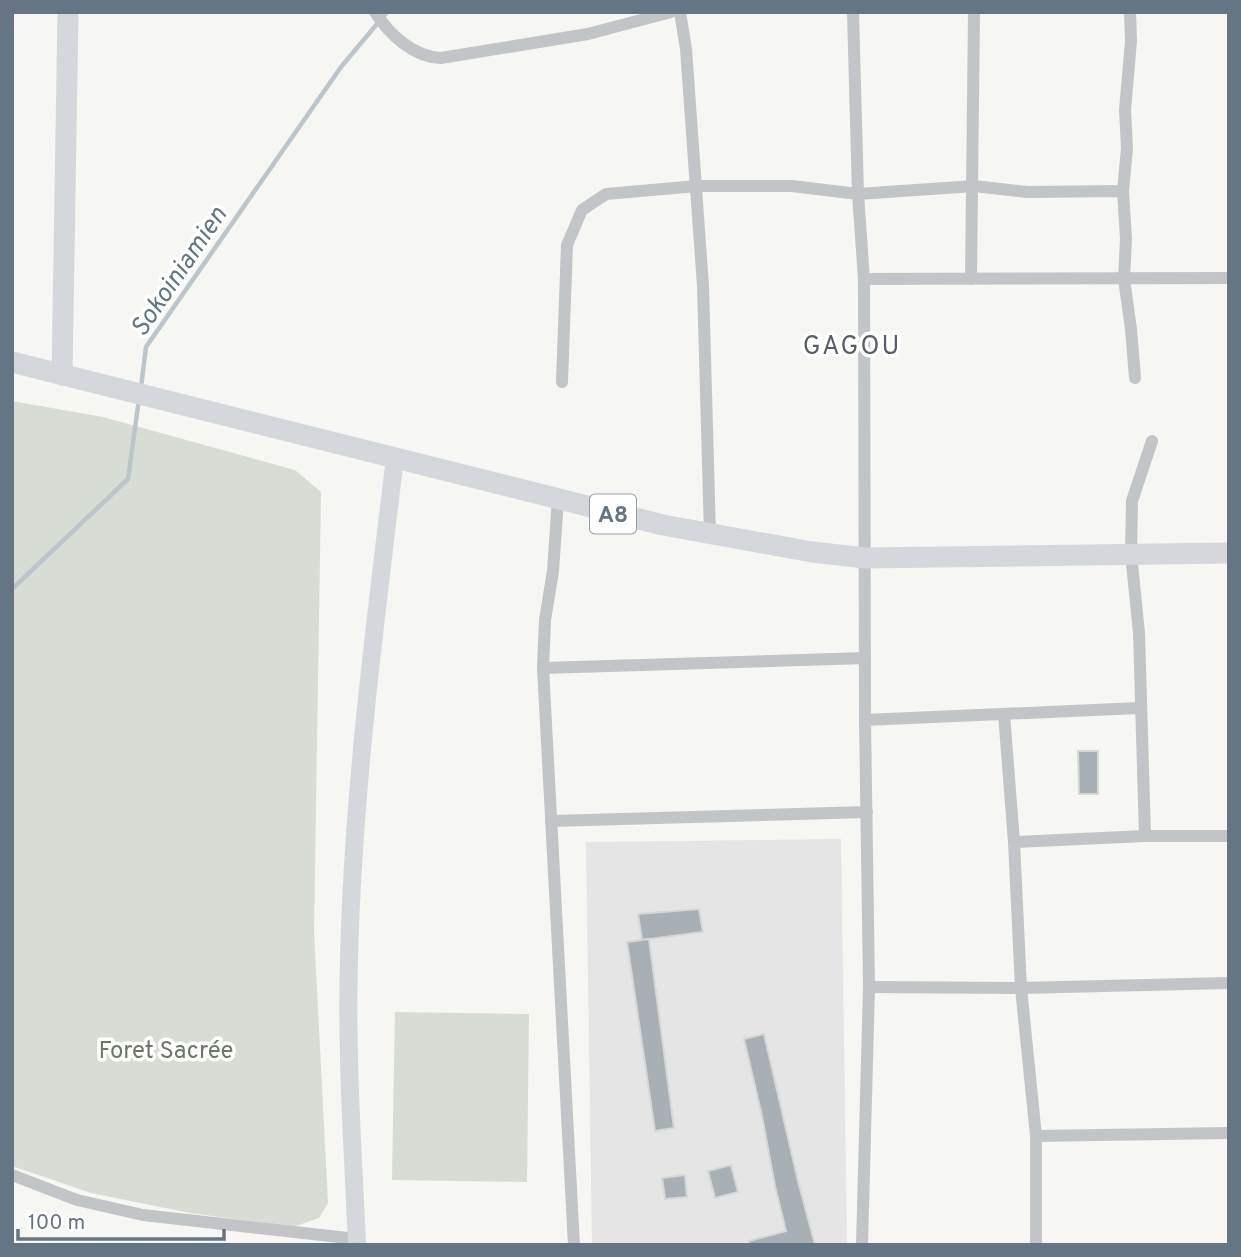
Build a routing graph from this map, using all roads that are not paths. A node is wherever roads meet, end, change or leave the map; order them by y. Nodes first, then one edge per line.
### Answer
1 (68, 12) edge
2 (375, 12) edge
3 (671, 12) edge
4 (680, 12) edge
5 (853, 12) edge
6 (974, 12) edge
7 (1130, 12) edge
8 (697, 186) junction
9 (974, 186) junction
10 (1123, 191) junction
11 (858, 194) junction
12 (1229, 278) edge
13 (863, 279) junction
14 (971, 279) junction
15 (1124, 279) junction
16 (12, 362) edge
17 (62, 375) junction
18 (1135, 378) dead end
19 (562, 382) dead end
20 (1152, 441) dead end
21 (395, 458) junction
22 (558, 499) junction
23 (710, 534) junction
24 (1229, 553) edge
25 (1131, 554) junction
26 (865, 558) junction
27 (865, 658) junction
28 (543, 668) junction
29 (1139, 708) junction
30 (1004, 714) junction
31 (865, 720) junction
32 (867, 812) junction
33 (551, 821) junction
34 (1145, 836) junction
35 (1229, 836) edge
36 (1014, 842) junction
37 (1229, 984) edge
38 (869, 987) junction
39 (1021, 988) junction
40 (1229, 1133) edge
41 (1036, 1136) junction
42 (12, 1175) edge
43 (357, 1242) edge
44 (574, 1245) edge
45 (862, 1245) edge
46 (1036, 1245) edge

1 - 17 main road
2 - 3 street
4 - 8 street
5 - 11 street
6 - 9 street
7 - 10 street
8 - 11 street
8 - 19 street
8 - 23 street
9 - 10 street
9 - 11 street
9 - 14 street
10 - 15 street
11 - 13 street
12 - 15 street
13 - 14 street
13 - 26 street
14 - 15 street
15 - 18 street
16 - 17 main road, A8
17 - 21 main road, A8
20 - 25 street
21 - 22 main road, A8
21 - 43 street
22 - 23 main road, A8
22 - 28 street
23 - 26 main road, A8
24 - 25 main road, A8
25 - 26 main road, A8
25 - 29 street
26 - 27 street
27 - 28 street
27 - 31 street
28 - 33 street
29 - 30 street
29 - 34 street
30 - 31 street
30 - 36 street
31 - 32 street
32 - 33 street
32 - 38 street
33 - 44 street
34 - 35 street
34 - 36 street
36 - 39 street
37 - 39 street
38 - 39 street
38 - 45 street
39 - 41 street
40 - 41 street
41 - 46 street
42 - 43 street

